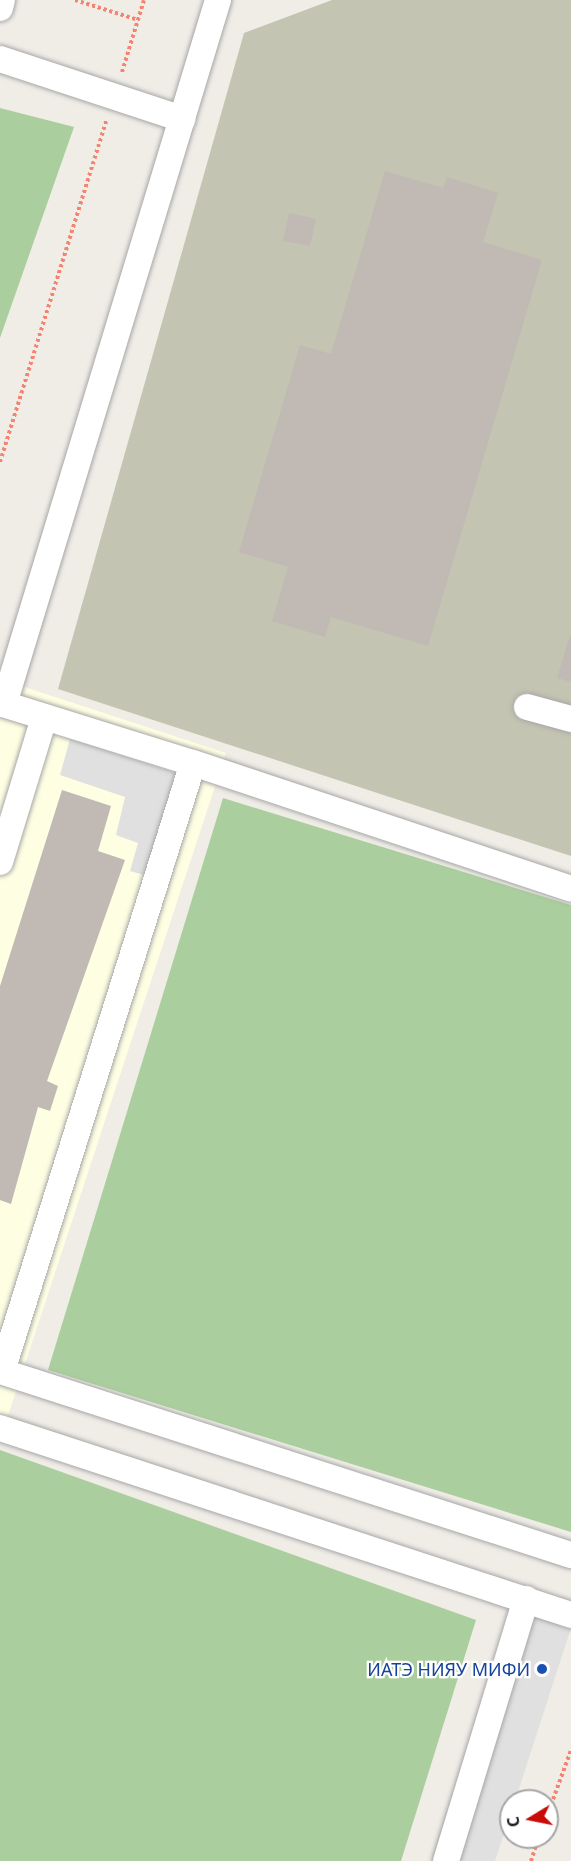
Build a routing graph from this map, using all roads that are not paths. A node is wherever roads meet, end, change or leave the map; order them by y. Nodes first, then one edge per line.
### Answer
1 (2, 0) edge
2 (218, 0) edge
3 (0, 8) edge
4 (0, 59) edge
5 (182, 119) junction
6 (2, 703) edge
7 (527, 707) dead end
8 (44, 718) junction
9 (571, 719) edge
10 (193, 763) junction
11 (0, 862) edge
12 (571, 889) edge
13 (1, 1371) edge
14 (0, 1428) edge
15 (571, 1555) edge
16 (526, 1599) junction
17 (571, 1615) edge
18 (446, 1861) edge

1 - 3 lane
2 - 5 lane
4 - 5 lane
5 - 6 lane
6 - 8 lane
7 - 9 lane
8 - 10 lane
8 - 11 lane
10 - 12 lane
10 - 13 lane
13 - 15 lane
14 - 16 lane
16 - 17 lane
16 - 18 lane

